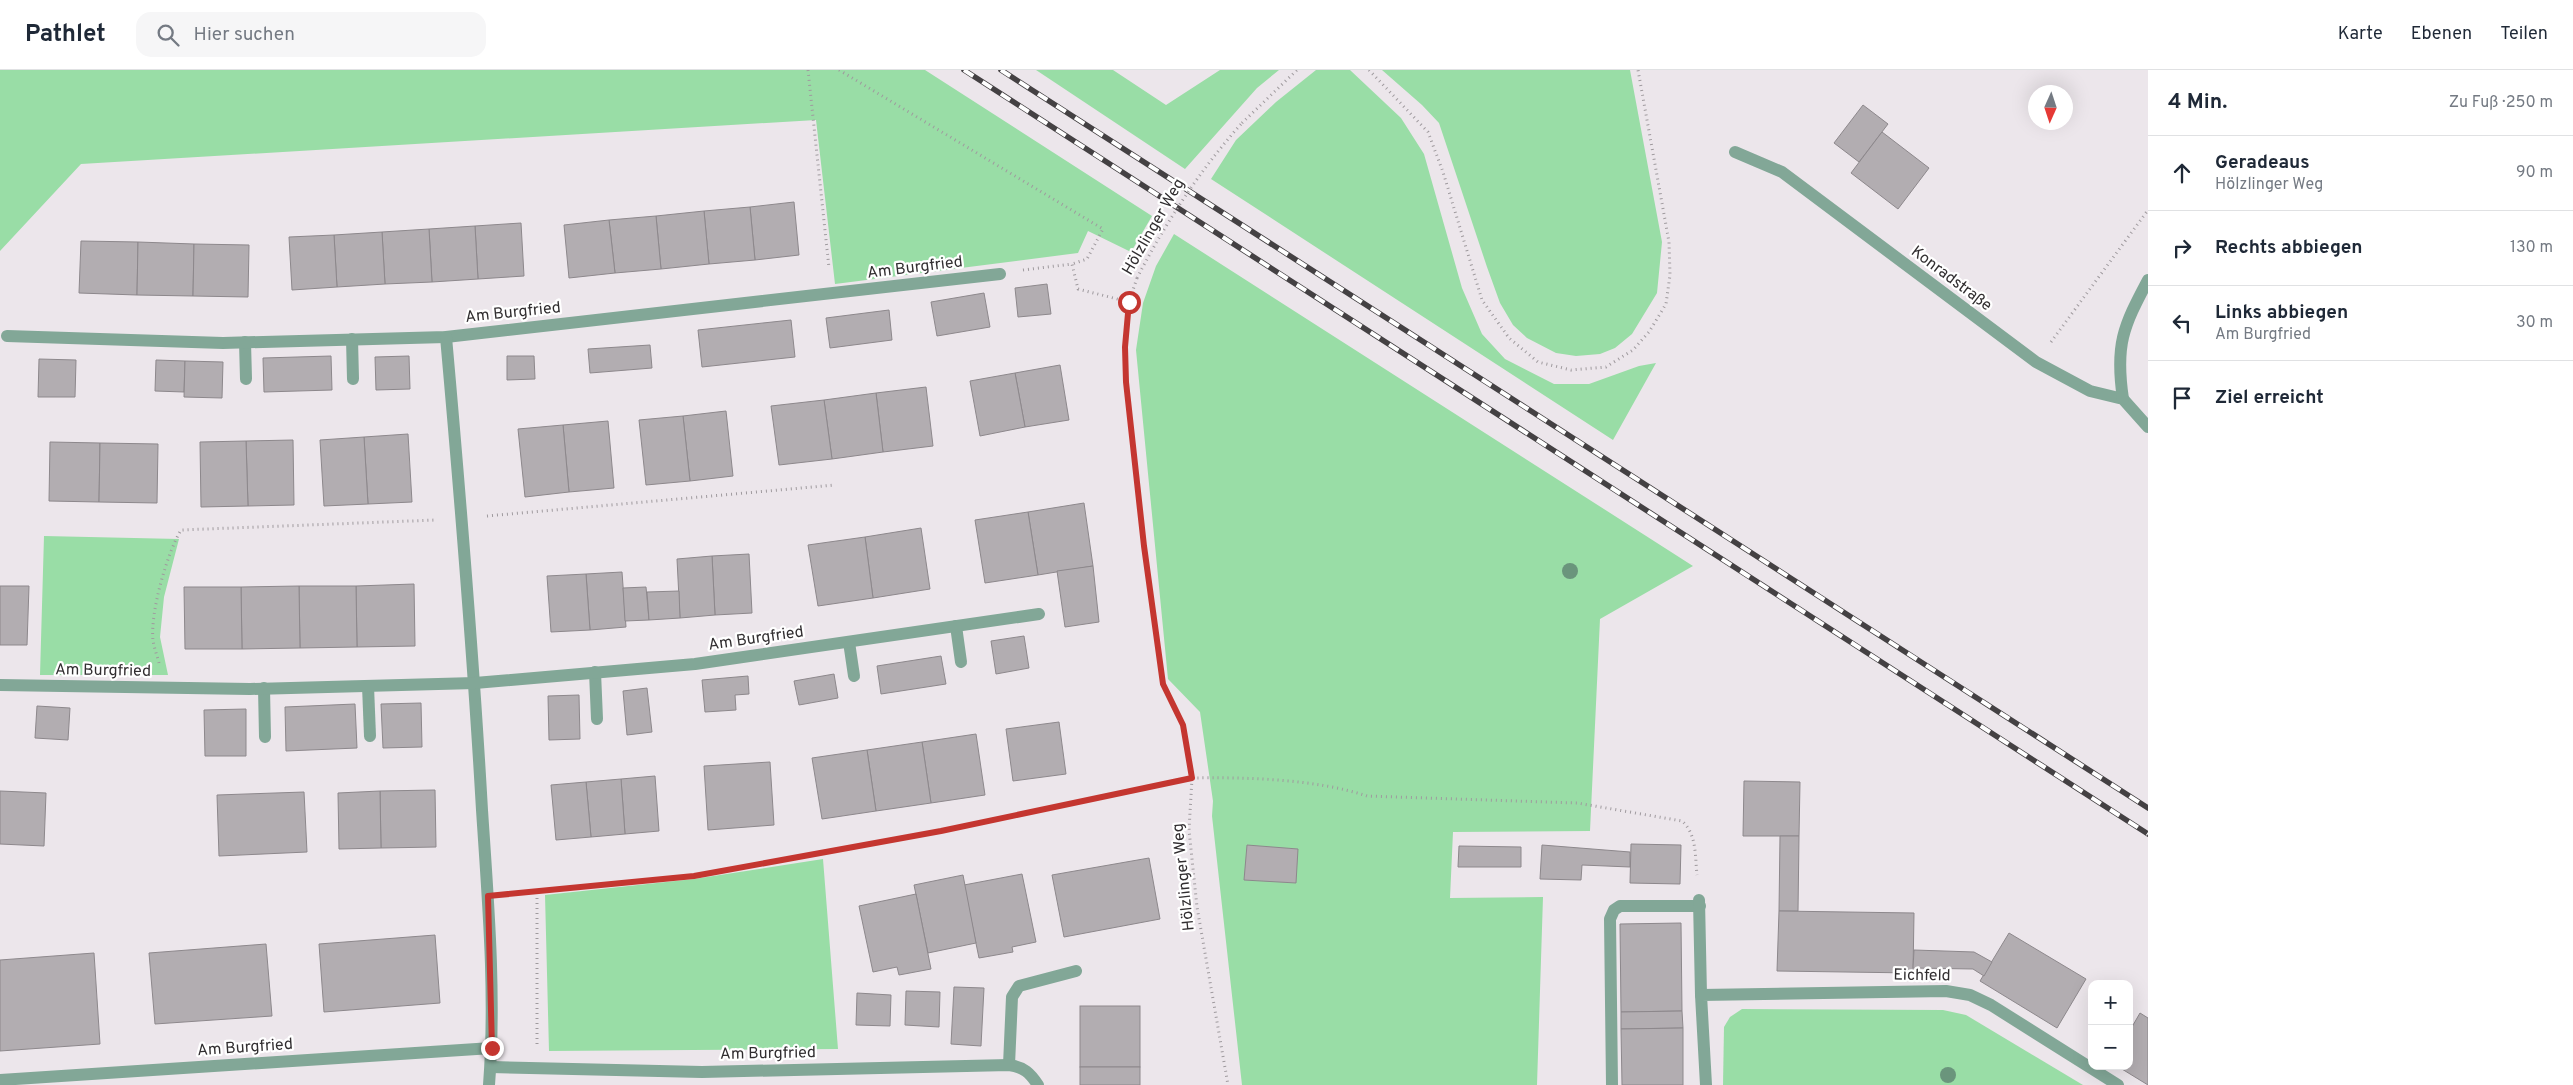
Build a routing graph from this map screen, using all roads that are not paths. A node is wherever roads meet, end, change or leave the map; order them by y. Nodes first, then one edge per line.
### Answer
1 (1736, 152) dead end
2 (1000, 274) road end
3 (2148, 280) edge
4 (446, 336) junction
5 (4, 338) edge
6 (352, 339) junction
7 (245, 342) junction
8 (246, 379) dead end
9 (353, 379) dead end
10 (2123, 399) junction
11 (2148, 426) edge
12 (1039, 614) dead end
13 (956, 626) junction
14 (849, 642) junction
15 (961, 662) dead end
16 (594, 672) junction
17 (854, 676) dead end
18 (475, 683) junction
19 (0, 685) edge
20 (368, 686) junction
21 (264, 688) junction
22 (597, 719) dead end
23 (370, 736) dead end
24 (265, 737) dead end
25 (1076, 971) dead end
26 (1701, 995) junction
27 (492, 1048) junction
28 (1009, 1065) junction
29 (490, 1067) junction
30 (0, 1080) edge
31 (489, 1085) edge
32 (1038, 1085) edge
33 (1612, 1085) edge
34 (1706, 1085) edge
35 (2118, 1085) edge

1 - 10 street, Konradstraße
2 - 4 street, Am Burgfried
3 - 10 street
4 - 6 street, Am Burgfried
4 - 18 street, Am Burgfried
5 - 7 street, Am Burgfried
6 - 7 street, Am Burgfried
6 - 9 street
7 - 8 street
10 - 11 street
12 - 13 street, Am Burgfried
13 - 14 street, Am Burgfried
13 - 15 street
14 - 16 street, Am Burgfried
14 - 17 street
16 - 18 street, Am Burgfried
16 - 22 street
18 - 20 street, Am Burgfried
18 - 27 street, Am Burgfried
19 - 21 street, Am Burgfried
20 - 21 street, Am Burgfried
20 - 23 street
21 - 24 street
25 - 28 street
26 - 33 street
26 - 34 street
26 - 35 street, Eichfeld
27 - 29 street, Am Burgfried
27 - 30 street, Am Burgfried
28 - 29 street, Am Burgfried
28 - 32 street, Am Burgfried
29 - 31 street, Am Burgfried

